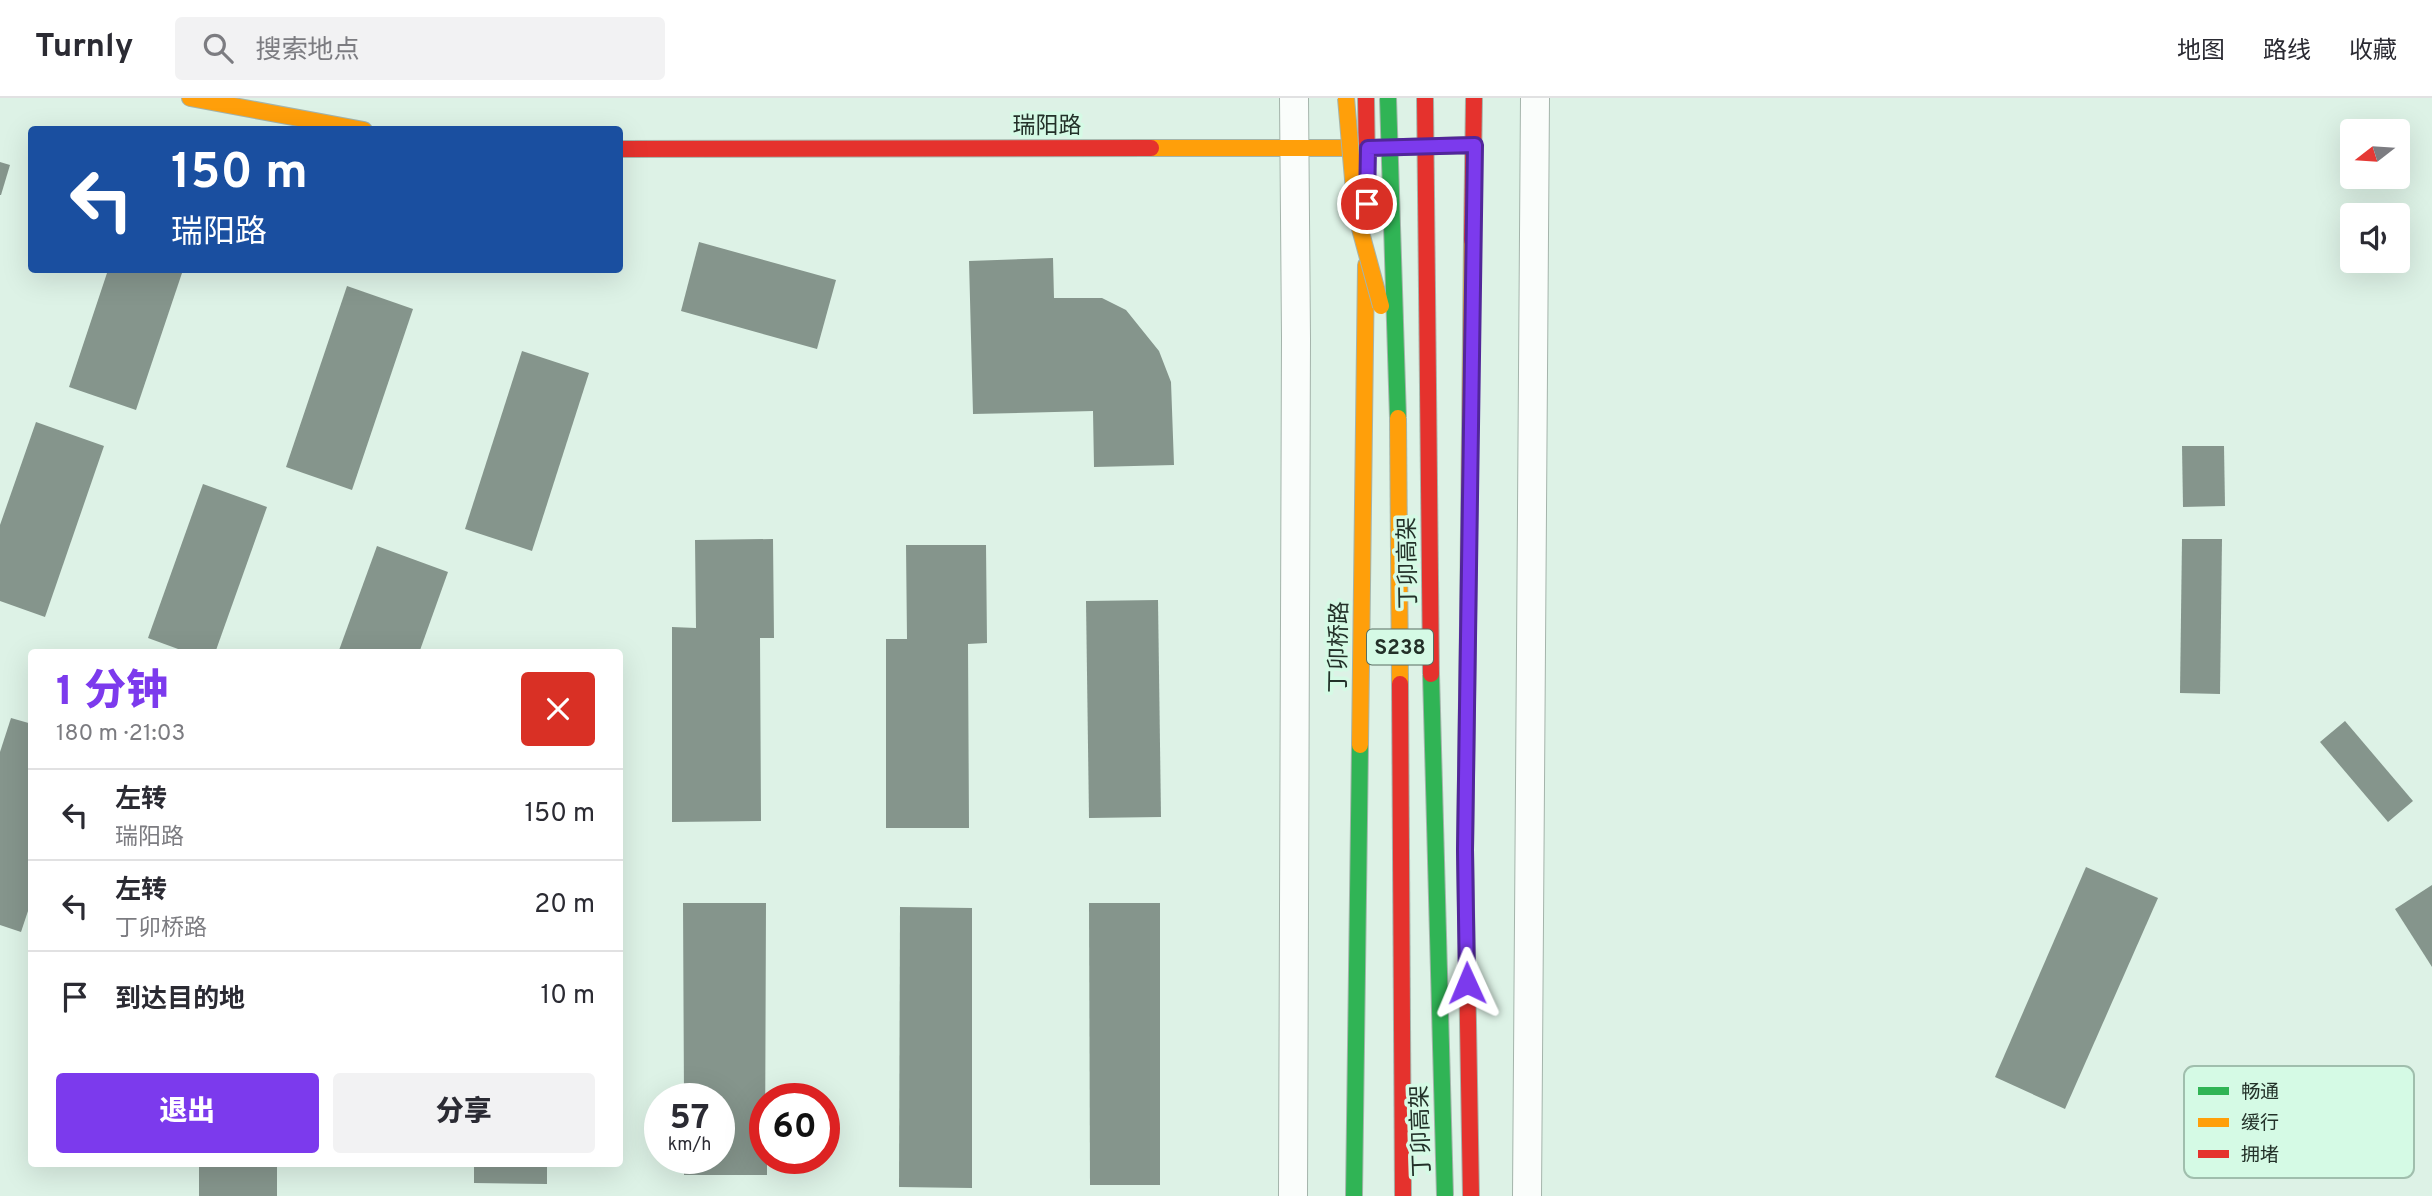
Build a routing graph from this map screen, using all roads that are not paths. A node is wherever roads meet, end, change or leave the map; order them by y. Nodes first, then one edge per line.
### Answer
1 (190, 98) edge
2 (1294, 98) edge
3 (1346, 98) edge
4 (1366, 98) edge
5 (1388, 98) edge
6 (1425, 98) edge
7 (1474, 98) edge
8 (1535, 98) edge
9 (342, 126) edge
10 (1475, 145) junction
11 (1295, 147) junction
12 (1368, 148) junction
13 (623, 149) edge
14 (1398, 372) junction
15 (1293, 1196) edge
16 (1354, 1196) edge
17 (1402, 1196) edge
18 (1445, 1196) edge
19 (1471, 1196) edge
20 (1527, 1196) edge

1 - 9 main road
2 - 11 street
3 - 14 main road, bridge
4 - 12 main road, 丁卯桥路 / S238
5 - 14 main road, 丁卯高架 / S238, bridge
6 - 18 main road, 丁卯高架 / S238, bridge
7 - 10 main road
8 - 20 street
10 - 12 main road, 瑞阳路
10 - 19 main road
11 - 12 main road, 瑞阳路
11 - 13 main road, 瑞阳路
11 - 15 street
12 - 16 main road, 丁卯桥路 / S238
14 - 17 main road, 丁卯高架 / S238, bridge

